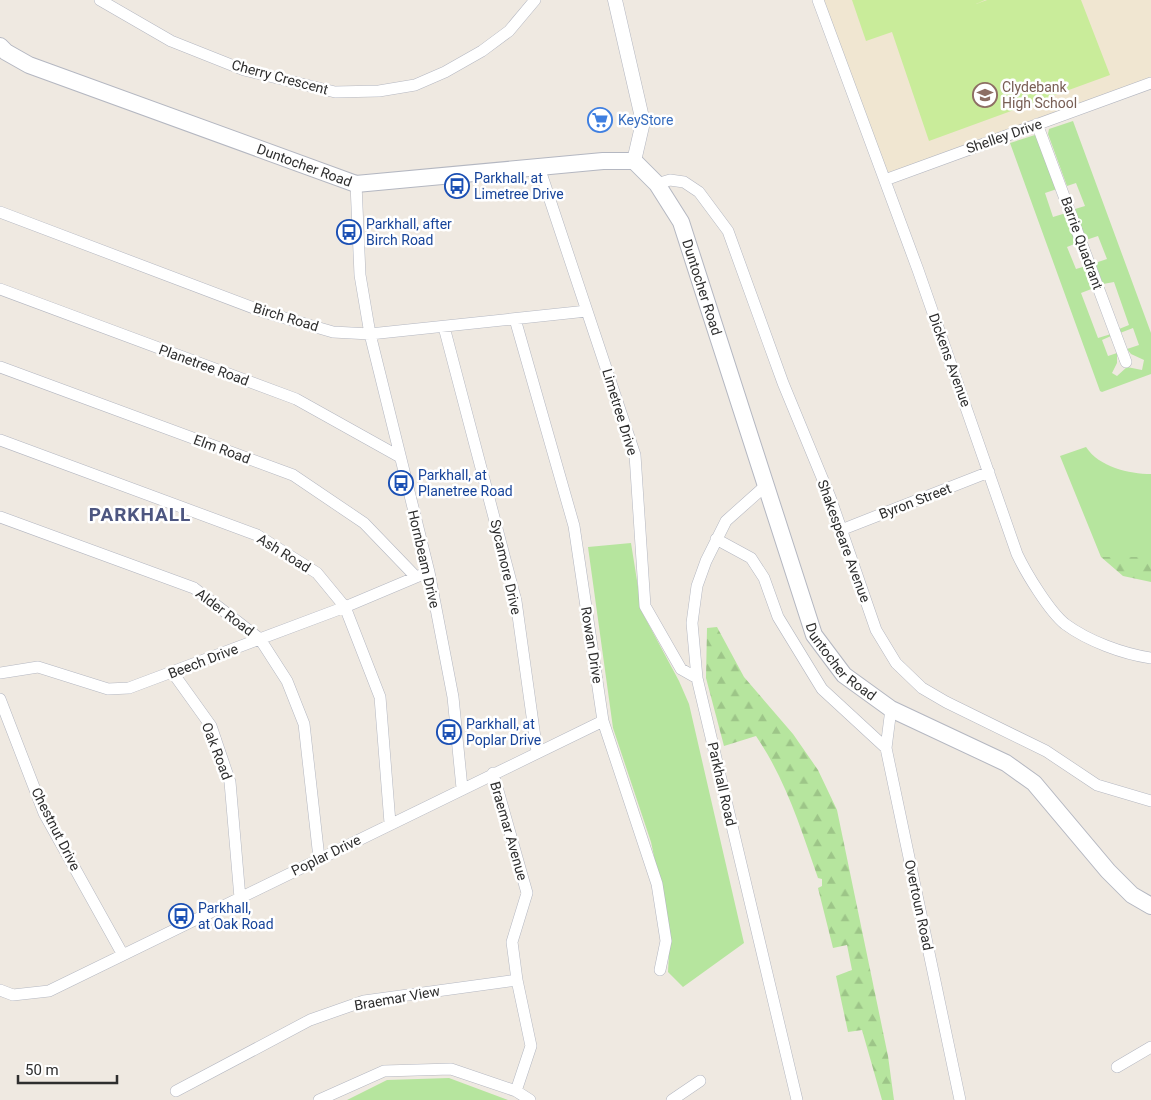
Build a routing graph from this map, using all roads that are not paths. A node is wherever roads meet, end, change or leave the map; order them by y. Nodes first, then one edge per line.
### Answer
1 (100, 0) edge
2 (535, 0) edge
3 (614, 0) edge
4 (818, 0) edge
5 (0, 46) edge
6 (1151, 83) edge
7 (1037, 124) junction
8 (634, 161) junction
9 (539, 167) junction
10 (885, 180) junction
11 (356, 184) junction
12 (657, 184) junction
13 (0, 212) edge
14 (0, 289) edge
15 (587, 311) junction
16 (515, 319) junction
17 (444, 327) junction
18 (370, 334) junction
19 (1126, 362) dead end
20 (0, 367) edge
21 (0, 440) edge
22 (400, 457) junction
23 (989, 472) junction
24 (764, 487) junction
25 (0, 517) edge
26 (841, 530) junction
27 (716, 539) junction
28 (429, 572) junction
29 (416, 577) junction
30 (345, 607) junction
31 (260, 639) junction
32 (1151, 658) edge
33 (0, 673) edge
34 (174, 673) junction
35 (697, 678) junction
36 (0, 699) edge
37 (891, 709) junction
38 (603, 721) junction
39 (886, 748) junction
40 (537, 752) junction
41 (493, 774) junction
42 (462, 788) junction
43 (1151, 802) edge
44 (390, 823) junction
45 (319, 858) junction
46 (240, 898) junction
47 (1151, 906) edge
48 (123, 955) junction
49 (660, 970) dead end
50 (517, 980) junction
51 (0, 990) edge
52 (1151, 1047) edge
53 (1116, 1067) dead end
54 (700, 1082) dead end
55 (176, 1091) dead end
56 (516, 1091) junction
57 (319, 1100) edge
58 (530, 1100) edge
59 (672, 1100) edge
60 (797, 1100) edge
61 (960, 1100) edge

1 - 2 street, Cherry Crescent
3 - 8 street
4 - 10 street, Dickens Avenue
5 - 11 main road, Duntocher Road
6 - 7 street, Shelley Drive
7 - 10 street, Shelley Drive
7 - 19 street, Barrie Quadrant
8 - 9 main road, Duntocher Road
8 - 12 main road, Duntocher Road
9 - 11 main road, Duntocher Road
9 - 15 street, Limetree Drive
10 - 23 street, Dickens Avenue
11 - 18 street, Hornbeam Drive
12 - 24 main road, Duntocher Road
12 - 26 street, Shakespeare Avenue
13 - 18 street, Birch Road
14 - 22 street, Planetree Road
15 - 16 street, Birch Road
15 - 35 street, Limetree Drive
16 - 17 street, Birch Road
16 - 38 street, Rowan Drive
17 - 18 street, Birch Road
17 - 40 street, Sycamore Drive
18 - 22 street, Hornbeam Drive
20 - 29 street, Elm Road
21 - 30 street, Ash Road
22 - 28 street, Hornbeam Drive
23 - 26 street, Byron Street
23 - 32 street, Dickens Avenue
24 - 27 street, Parkhall Road
24 - 37 main road, Duntocher Road
25 - 31 street, Alder Road
26 - 43 street, Shakespeare Avenue
27 - 35 street, Parkhall Road
27 - 39 street
28 - 29 street, Beech Drive
28 - 42 street, Hornbeam Drive
29 - 30 street, Beech Drive
30 - 31 street, Beech Drive
30 - 44 street, Ash Road
31 - 34 street, Beech Drive
31 - 45 street, Alder Road
33 - 34 street, Beech Drive
34 - 46 street, Oak Road
35 - 60 street, Parkhall Road
36 - 48 street, Chestnut Drive
37 - 39 street, Overtoun Road
37 - 47 main road, Duntocher Road
38 - 40 street, Poplar Drive
38 - 49 street, Rowan Drive
39 - 61 street, Overtoun Road
40 - 41 street, Poplar Drive
41 - 42 street, Poplar Drive
41 - 50 street, Braemar Avenue
42 - 44 street, Poplar Drive
44 - 45 street, Poplar Drive
45 - 46 street, Poplar Drive
46 - 48 street, Poplar Drive
48 - 51 street, Poplar Drive
50 - 55 street, Braemar View
50 - 56 street, Braemar Avenue
52 - 53 street
54 - 59 street
56 - 57 street
56 - 58 street

